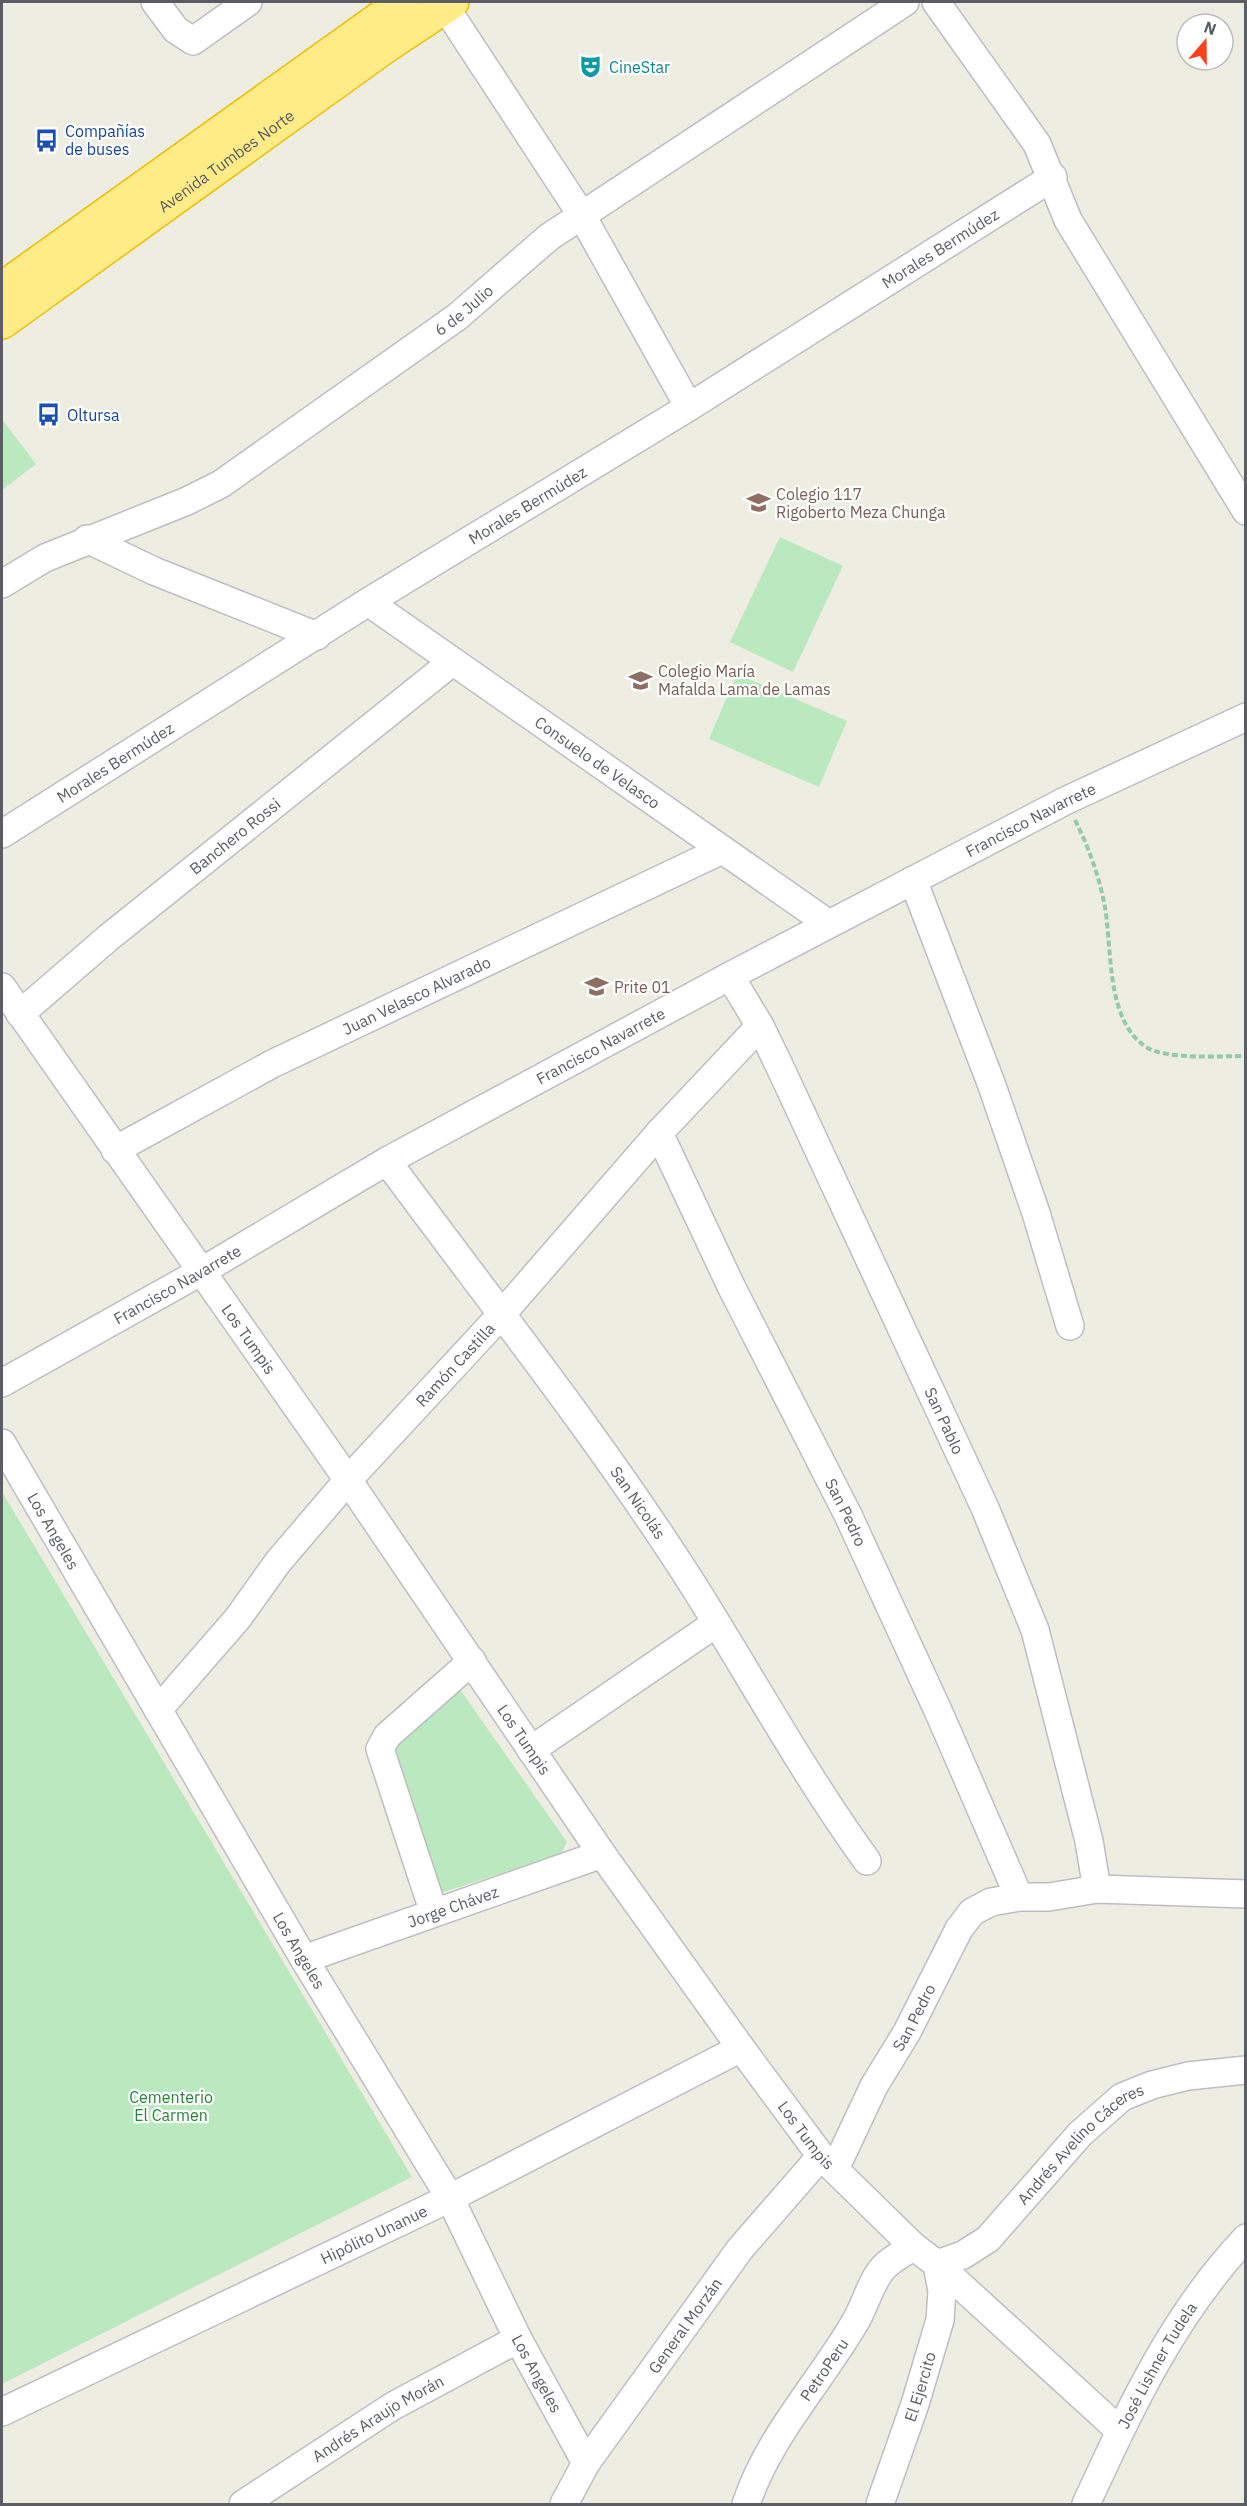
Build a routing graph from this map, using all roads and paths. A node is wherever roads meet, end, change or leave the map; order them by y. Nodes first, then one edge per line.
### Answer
1 (155, 2) edge
2 (248, 2) edge
3 (403, 2) edge
4 (905, 2) edge
5 (936, 2) edge
6 (446, 3) edge
7 (1053, 177) junction
8 (581, 214) junction
9 (2, 289) edge
10 (2, 322) edge
11 (688, 407) junction
12 (1236, 477) edge
13 (1245, 511) edge
14 (87, 539) junction
15 (2, 584) edge
16 (368, 602) junction
17 (318, 636) junction
18 (452, 662) junction
19 (1245, 717) edge
20 (1065, 801) junction
21 (2, 834) edge
22 (722, 850) junction
23 (913, 880) junction
24 (829, 924) junction
25 (730, 976) junction
26 (2, 987) edge
27 (20, 1014) junction
28 (760, 1026) junction
29 (1245, 1056) edge
30 (659, 1133) junction
31 (115, 1150) junction
32 (387, 1161) junction
33 (201, 1271) junction
34 (501, 1315) junction
35 (1070, 1326) dead end
36 (2, 1383) edge
37 (2, 1443) edge
38 (348, 1480) junction
39 (715, 1624) junction
40 (472, 1661) junction
41 (158, 1710) junction
42 (531, 1750) junction
43 (602, 1854) junction
44 (867, 1861) dead end
45 (1097, 1889) junction
46 (1245, 1894) edge
47 (1019, 1897) junction
48 (434, 1913) junction
49 (304, 1959) junction
50 (741, 2048) junction
51 (1245, 2070) edge
52 (828, 2162) junction
53 (450, 2198) junction
54 (1245, 2238) edge
55 (914, 2246) junction
56 (937, 2264) junction
57 (518, 2339) junction
58 (2, 2412) edge
59 (1120, 2431) junction
60 (586, 2463) junction
61 (243, 2505) edge
62 (564, 2505) edge
63 (746, 2505) edge
64 (880, 2505) edge
65 (1086, 2505) edge

1 - 2 street
3 - 9 highway, Avenida Tumbes Norte
4 - 8 street, 6 de Julio
5 - 7 street
6 - 8 street
6 - 10 highway, Avenida Tumbes Norte
7 - 11 street, Morales Bermúdez
7 - 12 street
8 - 11 street
8 - 14 street, 6 de Julio
11 - 16 street, Morales Bermúdez
12 - 13 street
14 - 15 street, 6 de Julio
14 - 17 street
16 - 17 street, Morales Bermúdez
16 - 18 street, Consuelo de Velasco
17 - 21 street, Morales Bermúdez
18 - 22 street, Consuelo de Velasco
18 - 27 street, Banchero Rossi
19 - 20 street, Francisco Navarrete
20 - 23 street, Francisco Navarrete
20 - 29 path
22 - 24 street, Consuelo de Velasco
22 - 31 street, Juan Velasco Alvarado
23 - 24 street, Francisco Navarrete
23 - 35 street
24 - 25 street, Francisco Navarrete
25 - 28 street, San Pablo
25 - 32 street, Francisco Navarrete
26 - 27 street, Los Tumpis
27 - 31 street, Los Tumpis
28 - 30 street, Ramón Castilla
28 - 45 street, San Pablo
30 - 34 street, Ramón Castilla
30 - 47 street, San Pedro
31 - 33 street, Los Tumpis
32 - 33 street, Francisco Navarrete
32 - 34 street, San Nicolás
33 - 36 street, Francisco Navarrete
33 - 38 street, Los Tumpis
34 - 38 street, Ramón Castilla
34 - 39 street, San Nicolás
37 - 41 street, Los Angeles
38 - 40 street, Los Tumpis
38 - 41 street, Ramón Castilla
39 - 42 street
39 - 44 street, San Nicolás
40 - 42 street, Los Tumpis
40 - 48 street
41 - 49 street, Los Angeles
42 - 43 street, Los Tumpis
43 - 48 street, Jorge Chávez
43 - 50 street, Los Tumpis
45 - 46 street, San Pedro
45 - 47 street, San Pedro
47 - 52 street, San Pedro
48 - 49 street, Jorge Chávez
49 - 53 street, Los Angeles
50 - 52 street, Los Tumpis
50 - 53 street, Hipólito Unanue
51 - 56 street, Andrés Avelino Cáceres
52 - 55 street, Los Tumpis
52 - 60 street, General Morzán
53 - 57 street, Los Angeles
53 - 58 street, Hipólito Unanue
54 - 59 street, José Lishner Tudela
55 - 56 street, Los Tumpis
55 - 63 street, PetroPeru
56 - 59 street, Los Tumpis
56 - 64 street, El Ejercito
57 - 60 street, Los Angeles
57 - 61 street, Andrés Araujo Morán
59 - 65 street, José Lishner Tudela
60 - 62 street, General Morzán

